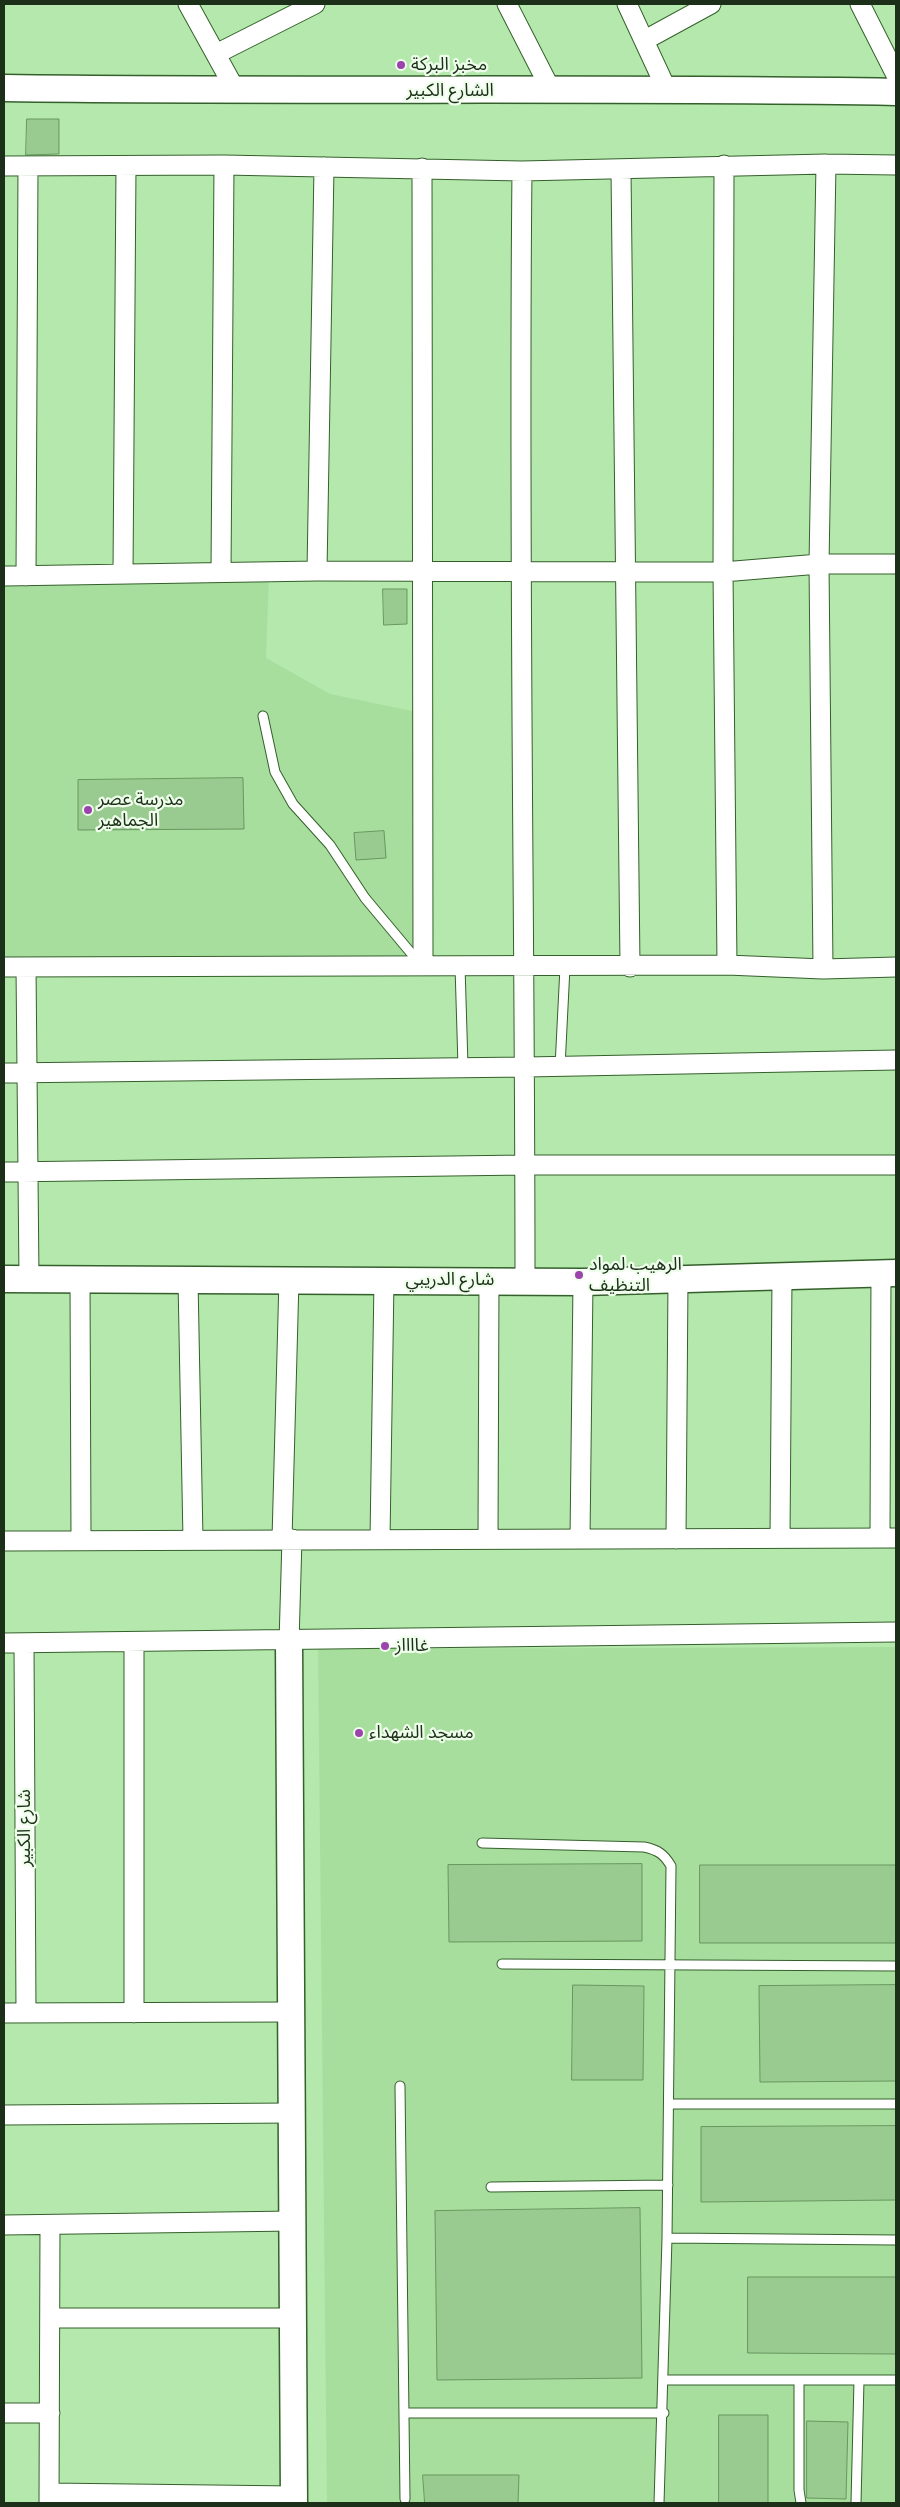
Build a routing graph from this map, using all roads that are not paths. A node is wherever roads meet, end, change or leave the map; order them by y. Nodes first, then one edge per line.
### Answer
1 (188, 4) edge
2 (315, 4) edge
3 (626, 4) edge
4 (711, 4) edge
5 (860, 4) edge
6 (510, 5) edge
7 (645, 40) junction
8 (216, 54) junction
9 (896, 75) edge
10 (4, 88) edge
11 (666, 88) junction
12 (551, 90) junction
13 (236, 91) junction
14 (896, 92) edge
15 (826, 164) junction
16 (224, 165) junction
17 (896, 165) edge
18 (4, 166) edge
19 (28, 166) junction
20 (126, 166) junction
21 (724, 166) junction
22 (324, 167) junction
23 (422, 168) junction
24 (621, 170) junction
25 (522, 171) junction
26 (819, 564) junction
27 (896, 564) edge
28 (317, 571) junction
29 (221, 572) junction
30 (422, 572) junction
31 (624, 572) junction
32 (723, 572) junction
33 (122, 573) junction
34 (522, 573) junction
35 (4, 576) edge
36 (26, 576) junction
37 (263, 716) dead end
38 (727, 965) junction
39 (422, 966) junction
40 (460, 966) junction
41 (4, 967) edge
42 (26, 967) junction
43 (524, 967) junction
44 (565, 967) junction
45 (630, 967) junction
46 (896, 967) edge
47 (823, 968) junction
48 (896, 1060) edge
49 (463, 1066) junction
50 (526, 1067) junction
51 (560, 1067) junction
52 (4, 1073) edge
53 (26, 1073) junction
54 (525, 1165) junction
55 (896, 1165) edge
56 (4, 1172) edge
57 (28, 1172) junction
58 (889, 1274) edge
59 (782, 1276) junction
60 (16, 1279) edge
61 (289, 1279) junction
62 (678, 1279) junction
63 (80, 1280) junction
64 (188, 1280) junction
65 (384, 1280) junction
66 (489, 1280) junction
67 (525, 1281) junction
68 (583, 1282) junction
69 (780, 1538) junction
70 (888, 1538) edge
71 (287, 1539) junction
72 (380, 1539) junction
73 (488, 1539) junction
74 (580, 1539) junction
75 (676, 1539) junction
76 (81, 1540) junction
77 (193, 1540) junction
78 (4, 1541) edge
79 (896, 1632) edge
80 (289, 1642) junction
81 (4, 1643) edge
82 (134, 1643) junction
83 (24, 1644) junction
84 (482, 1843) dead end
85 (502, 1964) dead end
86 (670, 1964) junction
87 (896, 1966) edge
88 (292, 2012) junction
89 (4, 2013) edge
90 (26, 2013) junction
91 (134, 2013) junction
92 (400, 2086) dead end
93 (669, 2104) junction
94 (896, 2104) edge
95 (292, 2113) junction
96 (4, 2115) edge
97 (668, 2185) junction
98 (491, 2187) dead end
99 (294, 2221) junction
100 (4, 2225) edge
101 (50, 2225) junction
102 (667, 2238) junction
103 (896, 2240) edge
104 (51, 2318) junction
105 (293, 2318) junction
106 (665, 2380) junction
107 (799, 2380) junction
108 (860, 2380) junction
109 (896, 2380) edge
110 (4, 2413) edge
111 (50, 2413) junction
112 (404, 2413) junction
113 (664, 2413) junction
114 (49, 2498) edge
115 (405, 2499) dead end
116 (294, 2500) edge
117 (659, 2503) edge
118 (801, 2503) edge
119 (856, 2503) edge

1 - 8 street
2 - 8 street
3 - 7 street
4 - 7 street
5 - 9 street
6 - 12 street
7 - 11 street
8 - 13 street
10 - 13 street, الشارع الكبير
11 - 12 street, الشارع الكبير
11 - 14 street, الشارع الكبير
12 - 13 street, الشارع الكبير
15 - 17 street
15 - 21 street
15 - 26 street
16 - 20 street
16 - 22 street
16 - 29 street
18 - 19 street
19 - 20 street
19 - 36 street
20 - 33 street
21 - 24 street
21 - 32 street
22 - 23 street
22 - 28 street
23 - 25 street
23 - 30 street
24 - 25 street
24 - 31 street
25 - 34 street
26 - 27 street
26 - 32 street
26 - 47 street
28 - 29 street
28 - 30 street
29 - 33 street
30 - 34 street
30 - 39 street
31 - 32 street
31 - 34 street
31 - 45 street
32 - 38 street
33 - 36 street
34 - 43 street
35 - 36 street
37 - 39 lane
38 - 45 street
38 - 47 street
39 - 40 street
39 - 42 street
40 - 43 street
40 - 49 lane
41 - 42 street
42 - 53 street
43 - 44 street
43 - 50 street
44 - 45 street
44 - 51 lane
46 - 47 street
48 - 51 street
49 - 50 street
49 - 53 street
50 - 51 street
50 - 54 street
52 - 53 street
53 - 57 street
54 - 55 street
54 - 57 street
54 - 67 street
56 - 57 street
57 - 60 street
58 - 59 street, شارع الدريبي
58 - 70 street
59 - 62 street, شارع الدريبي
59 - 69 street
60 - 63 street, شارع الدريبي
61 - 64 street, شارع الدريبي
61 - 65 street, شارع الدريبي
61 - 71 street
62 - 68 street, شارع الدريبي
62 - 75 street
63 - 64 street, شارع الدريبي
63 - 76 street
64 - 77 street
65 - 66 street, شارع الدريبي
65 - 72 street
66 - 67 street, شارع الدريبي
66 - 73 street
67 - 68 street, شارع الدريبي
68 - 74 street
69 - 70 street
69 - 75 street
71 - 72 street
71 - 77 street
71 - 80 street
72 - 73 street
73 - 74 street
74 - 75 street
76 - 77 street
76 - 78 street
79 - 80 street
80 - 82 street
80 - 88 street
81 - 83 street
82 - 83 street
82 - 91 street
83 - 90 street, شارع الكبير
84 - 86 lane
85 - 86 lane
86 - 87 lane
86 - 93 lane
88 - 91 street
88 - 95 street
89 - 90 street
90 - 91 street
92 - 112 lane
93 - 94 lane
93 - 97 lane
95 - 96 street
95 - 99 street
97 - 98 lane
97 - 102 lane
99 - 101 street
99 - 105 street
100 - 101 street
101 - 104 street
102 - 103 lane
102 - 106 lane
104 - 105 street
104 - 111 street
105 - 116 street
106 - 107 lane
106 - 113 lane
107 - 108 lane
107 - 118 lane
108 - 109 lane
108 - 119 lane
110 - 111 street
111 - 114 street
112 - 113 lane
112 - 115 lane
113 - 117 lane
114 - 116 street

